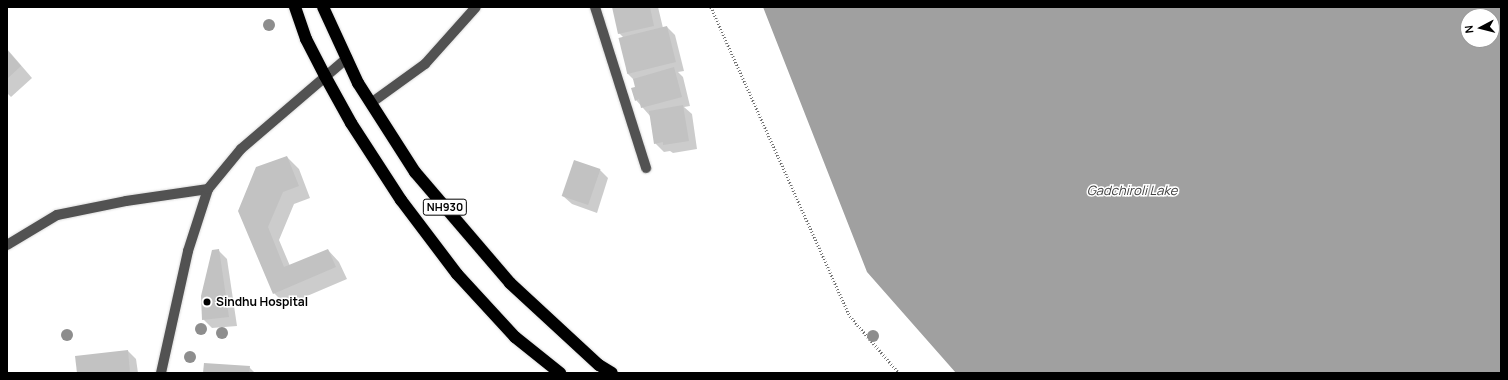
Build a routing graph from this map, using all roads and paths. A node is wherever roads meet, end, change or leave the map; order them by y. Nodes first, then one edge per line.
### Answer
1 (295, 7) edge
2 (322, 7) edge
3 (476, 7) edge
4 (595, 7) edge
5 (711, 7) edge
6 (347, 58) junction
7 (325, 76) junction
8 (371, 103) junction
9 (646, 168) dead end
10 (208, 189) junction
11 (7, 245) edge
12 (161, 373) edge
13 (560, 373) edge
14 (612, 373) edge
15 (899, 373) edge

1 - 7 highway, NH930
2 - 6 highway, NH930
3 - 8 street
4 - 9 street
5 - 15 path
6 - 7 street
6 - 8 highway, NH930
7 - 10 street
7 - 13 highway, NH930
8 - 14 highway, NH930
10 - 11 street
10 - 12 street

